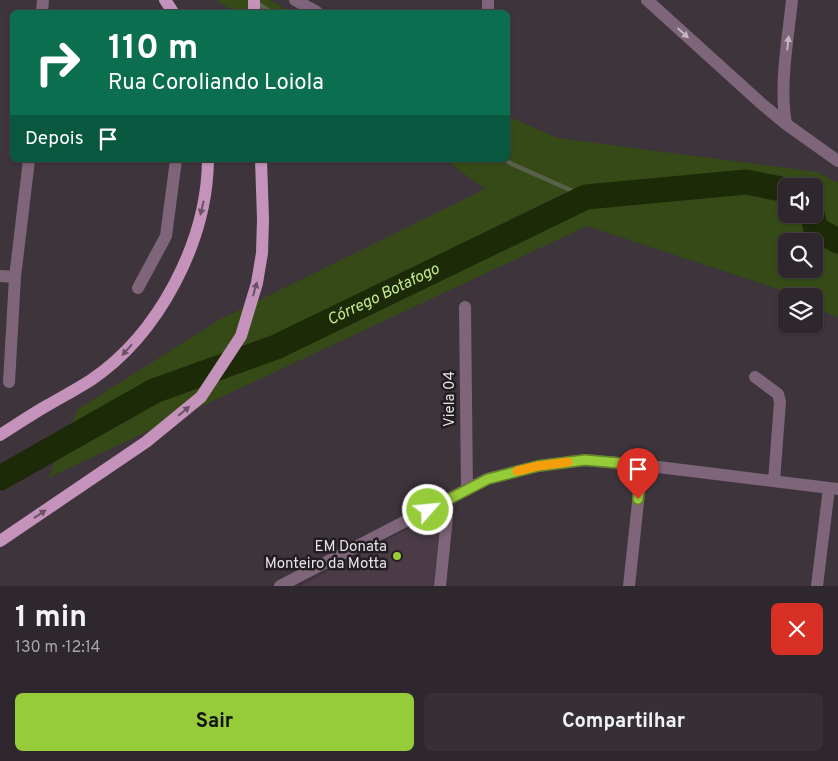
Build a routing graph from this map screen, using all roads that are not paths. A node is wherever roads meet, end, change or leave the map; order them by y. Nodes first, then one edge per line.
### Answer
1 (295, 0) edge
2 (647, 0) edge
3 (792, 0) edge
4 (313, 10) edge
5 (783, 86) junction
6 (763, 105) junction
7 (786, 124) junction
8 (838, 161) edge
9 (29, 162) edge
10 (176, 162) edge
11 (208, 162) edge
12 (261, 162) edge
13 (0, 276) edge
14 (16, 278) junction
15 (138, 288) dead end
16 (465, 307) dead end
17 (755, 377) dead end
18 (9, 382) dead end
19 (0, 435) edge
20 (642, 465) junction
21 (774, 481) junction
22 (833, 488) edge
23 (467, 490) junction
24 (444, 502) junction
25 (0, 541) edge
26 (280, 586) edge
27 (440, 586) edge
28 (629, 586) edge
29 (817, 586) edge

1 - 4 street
2 -> 6 street
5 -> 3 street
5 - 6 street
5 - 7 street
6 - 7 street
7 - 8 street
9 - 14 street
10 - 15 street
11 -> 19 main road
25 -> 12 main road
13 - 14 street
14 - 18 street
16 - 23 street, Viela 04
17 - 21 street
20 - 21 street
20 - 23 street
20 - 28 street
21 - 22 street
22 - 29 street
23 - 24 street
24 - 26 street
24 - 27 street

